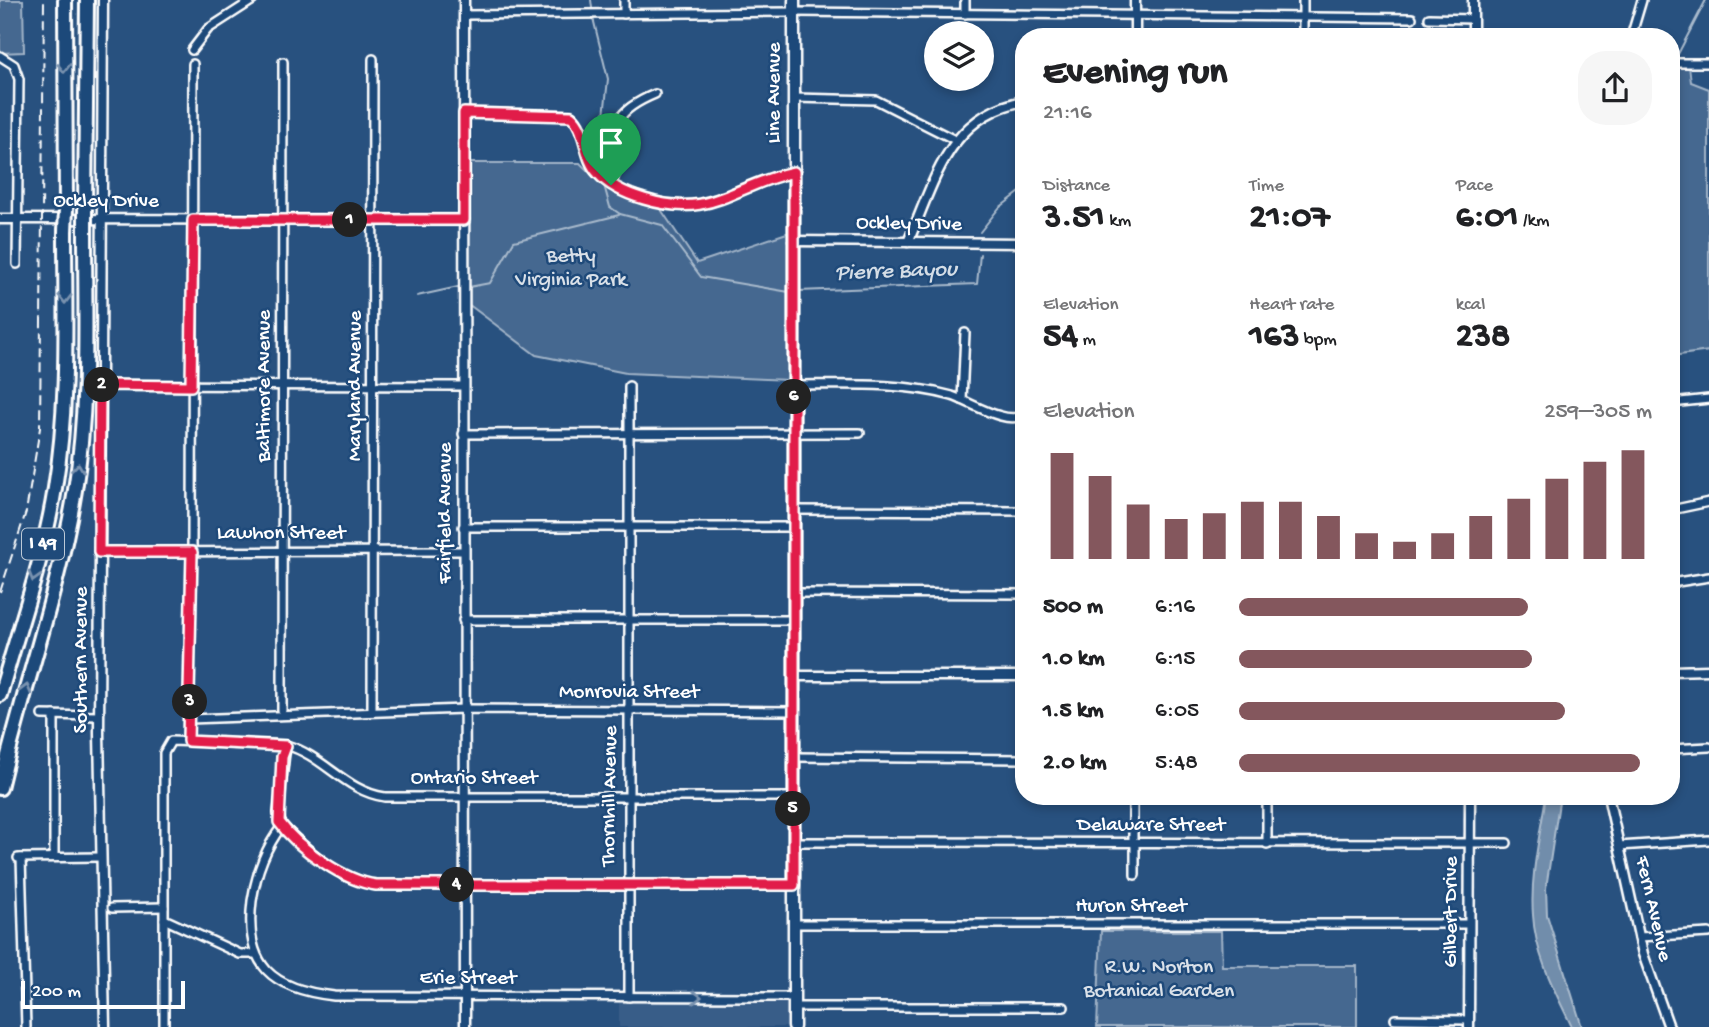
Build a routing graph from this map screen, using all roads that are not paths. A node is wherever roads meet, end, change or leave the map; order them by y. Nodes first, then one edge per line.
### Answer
1 (65, 0) edge
2 (87, 0) edge
3 (103, 0) edge
4 (253, 0) edge
5 (464, 0) edge
6 (624, 0) edge
7 (794, 0) edge
8 (965, 0) edge
9 (1135, 0) edge
10 (1303, 0) edge
11 (1473, 0) edge
12 (1643, 0) edge
13 (794, 12) junction
14 (624, 14) junction
15 (965, 14) junction
16 (464, 15) junction
17 (1135, 16) junction
18 (1303, 17) junction
19 (1412, 18) dead end
20 (1429, 18) dead end
21 (1473, 19) junction
22 (1135, 28) edge
23 (1303, 28) edge
24 (1473, 28) edge
25 (1634, 28) edge
26 (192, 50) dead end
27 (0, 56) edge
28 (373, 59) dead end
29 (284, 62) dead end
30 (1680, 63) edge
31 (1709, 63) edge
32 (192, 64) dead end
33 (655, 94) dead end
34 (794, 98) junction
35 (1015, 105) edge
36 (464, 113) junction
37 (955, 140) junction
38 (794, 172) junction
39 (611, 185) junction
40 (0, 219) edge
41 (19, 219) junction
42 (100, 219) junction
43 (193, 220) junction
44 (283, 220) junction
45 (374, 220) junction
46 (464, 220) junction
47 (793, 241) junction
48 (908, 242) junction
49 (1015, 243) edge
50 (18, 264) dead end
51 (965, 333) dead end
52 (100, 385) junction
53 (794, 385) junction
54 (191, 386) junction
55 (283, 386) junction
56 (373, 386) junction
57 (463, 386) junction
58 (629, 386) dead end
59 (1709, 399) edge
60 (962, 400) junction
61 (1680, 402) edge
62 (1015, 418) edge
63 (860, 433) dead end
64 (463, 434) junction
65 (629, 434) junction
66 (794, 435) junction
67 (1709, 502) edge
68 (1680, 508) edge
69 (795, 510) junction
70 (1015, 511) edge
71 (463, 527) junction
72 (629, 527) junction
73 (795, 527) junction
74 (463, 551) junction
75 (99, 552) junction
76 (192, 552) junction
77 (282, 552) junction
78 (373, 552) junction
79 (1709, 577) edge
80 (1680, 582) edge
81 (795, 593) junction
82 (1015, 594) edge
83 (463, 620) junction
84 (629, 620) junction
85 (795, 620) junction
86 (1709, 670) edge
87 (1680, 671) edge
88 (794, 676) junction
89 (1015, 676) edge
90 (0, 695) edge
91 (464, 709) junction
92 (282, 710) dead end
93 (630, 710) junction
94 (794, 711) junction
95 (372, 712) junction
96 (42, 715) dead end
97 (54, 715) junction
98 (99, 716) junction
99 (190, 719) junction
100 (188, 741) junction
101 (286, 746) junction
102 (1709, 747) edge
103 (1680, 749) edge
104 (794, 757) junction
105 (1015, 759) edge
106 (0, 788) edge
107 (465, 796) junction
108 (628, 797) junction
109 (793, 797) junction
110 (1133, 805) edge
111 (1267, 805) edge
112 (1470, 805) edge
113 (1610, 805) edge
114 (282, 826) junction
115 (1709, 840) edge
116 (794, 842) junction
117 (1134, 843) junction
118 (1507, 843) dead end
119 (1267, 844) junction
120 (1470, 844) junction
121 (1619, 846) junction
122 (54, 857) junction
123 (101, 857) junction
124 (1135, 875) dead end
125 (464, 885) junction
126 (628, 885) junction
127 (794, 885) junction
128 (164, 907) junction
129 (112, 908) dead end
130 (164, 919) junction
131 (793, 923) junction
132 (1469, 925) junction
133 (1709, 933) edge
134 (1639, 937) junction
135 (254, 954) junction
136 (465, 996) junction
137 (629, 997) junction
138 (794, 1002) junction
139 (1064, 1007) dead end
140 (1395, 1019) dead end
141 (1469, 1024) edge
142 (26, 1027) edge
143 (105, 1027) edge
144 (164, 1027) edge
145 (465, 1027) edge
146 (794, 1027) edge
147 (1670, 1027) edge

1 -> 90 highway, I 49, bridge
106 -> 2 highway, I 49, bridge
3 - 42 street, Southern Avenue
4 - 26 street
5 - 16 street, Fairfield Avenue
6 - 14 street
7 - 13 main road, Line Avenue
8 - 15 street
9 - 17 street
10 - 18 street
11 - 21 street
12 - 25 street
13 - 14 street
13 - 15 street
13 - 34 main road, Line Avenue
14 - 16 street
15 - 17 street
16 - 36 street, Fairfield Avenue
17 - 18 street
17 - 22 street
18 - 19 street
18 - 23 street
20 - 21 street
21 - 24 street
27 - 41 street
28 - 45 street, Maryland Avenue
29 - 44 street, Baltimore Avenue
30 - 31 street
32 - 43 street
33 - 39 street
34 - 37 street
34 - 38 main road, Line Avenue
35 - 37 street
36 - 39 street
36 - 46 street, Fairfield Avenue
37 - 48 street
38 - 39 street
38 - 47 main road, Line Avenue
40 - 41 street, Ockley Drive
41 - 42 street, Ockley Drive
41 - 50 street
42 - 43 street, Ockley Drive
42 - 52 street, Southern Avenue
43 - 44 street, Ockley Drive
43 - 54 street
44 - 45 street, Ockley Drive
44 - 55 street, Baltimore Avenue
45 - 46 street, Ockley Drive
45 - 56 street, Maryland Avenue
46 - 57 street, Fairfield Avenue
47 - 48 street, Ockley Drive
47 - 53 main road, Line Avenue
48 - 49 street, Ockley Drive
51 - 60 street
52 - 54 street
52 - 75 street, Southern Avenue
53 - 60 street
53 - 66 main road, Line Avenue
54 - 55 street
54 - 76 street
55 - 56 street
55 - 77 street, Baltimore Avenue
56 - 57 street
56 - 78 street, Maryland Avenue
57 - 64 street, Fairfield Avenue
58 - 65 street, Thornhill Avenue
59 - 61 street
60 - 62 street
63 - 66 street
64 - 65 street
64 - 71 street, Fairfield Avenue
65 - 66 street
65 - 72 street, Thornhill Avenue
66 - 69 main road, Line Avenue
67 - 68 street
69 - 70 street
69 - 73 main road, Line Avenue
71 - 72 street
71 - 74 street, Fairfield Avenue
72 - 73 street
72 - 84 street, Thornhill Avenue
73 - 81 main road, Line Avenue
74 - 78 street, Lawhon Street
74 - 83 street, Fairfield Avenue
75 - 76 street, Lawhon Street
75 - 98 street, Southern Avenue
76 - 77 street, Lawhon Street
76 - 99 street
77 - 78 street, Lawhon Street
77 - 92 street, Baltimore Avenue
78 - 95 street, Maryland Avenue
79 - 80 street
81 - 82 street
81 - 85 main road, Line Avenue
83 - 84 street
83 - 91 street, Fairfield Avenue
84 - 85 street
84 - 93 street, Thornhill Avenue
85 - 88 main road, Line Avenue
86 - 87 street
88 - 89 street
88 - 94 main road, Line Avenue
91 - 93 street, Monrovia Street
91 - 95 street, Monrovia Street
91 - 107 street, Fairfield Avenue
93 - 94 street, Monrovia Street
93 - 108 street, Thornhill Avenue
94 - 104 main road, Line Avenue
95 - 99 street, Monrovia Street
96 - 97 street
97 - 98 street
97 - 122 street
98 - 123 street, Southern Avenue
99 - 100 street
100 - 101 street, Ontario Street
100 - 128 street, Ontario Street
101 - 107 street, Ontario Street
101 - 114 street
102 - 103 street
104 - 105 street
104 - 109 main road, Line Avenue
107 - 108 street, Ontario Street
107 - 125 street, Fairfield Avenue
108 - 109 street, Ontario Street
108 - 126 street, Thornhill Avenue
109 - 116 main road, Line Avenue
110 - 117 street
111 - 119 street
112 - 120 street, Gilbert Drive
113 - 121 street, Fern Avenue
114 - 125 street
114 - 135 street
115 - 121 street
116 - 117 street, Delaware Street
116 - 127 main road, Line Avenue
117 - 119 street, Delaware Street
117 - 124 street
118 - 120 street, Delaware Street
119 - 120 street, Delaware Street
120 - 132 street, Gilbert Drive
121 - 134 street, Fern Avenue
122 - 123 street
122 - 142 street
123 - 143 street, Southern Avenue
125 - 126 street
125 - 136 street, Fairfield Avenue
126 - 127 street
126 - 137 street, Thornhill Avenue
127 - 131 main road, Line Avenue
128 - 129 street
128 - 130 street
130 - 135 street
130 - 144 street
131 - 132 street, Huron Street
131 - 138 main road, Line Avenue
132 - 141 street, Gilbert Drive
133 - 134 street
134 - 147 street, Fern Avenue
135 - 136 street, Erie Street
136 - 137 street, Erie Street
136 - 145 street, Fairfield Avenue
137 -> 138 street, Erie Street
138 - 139 street, Erie Street
138 - 146 main road, Line Avenue
140 - 141 street

